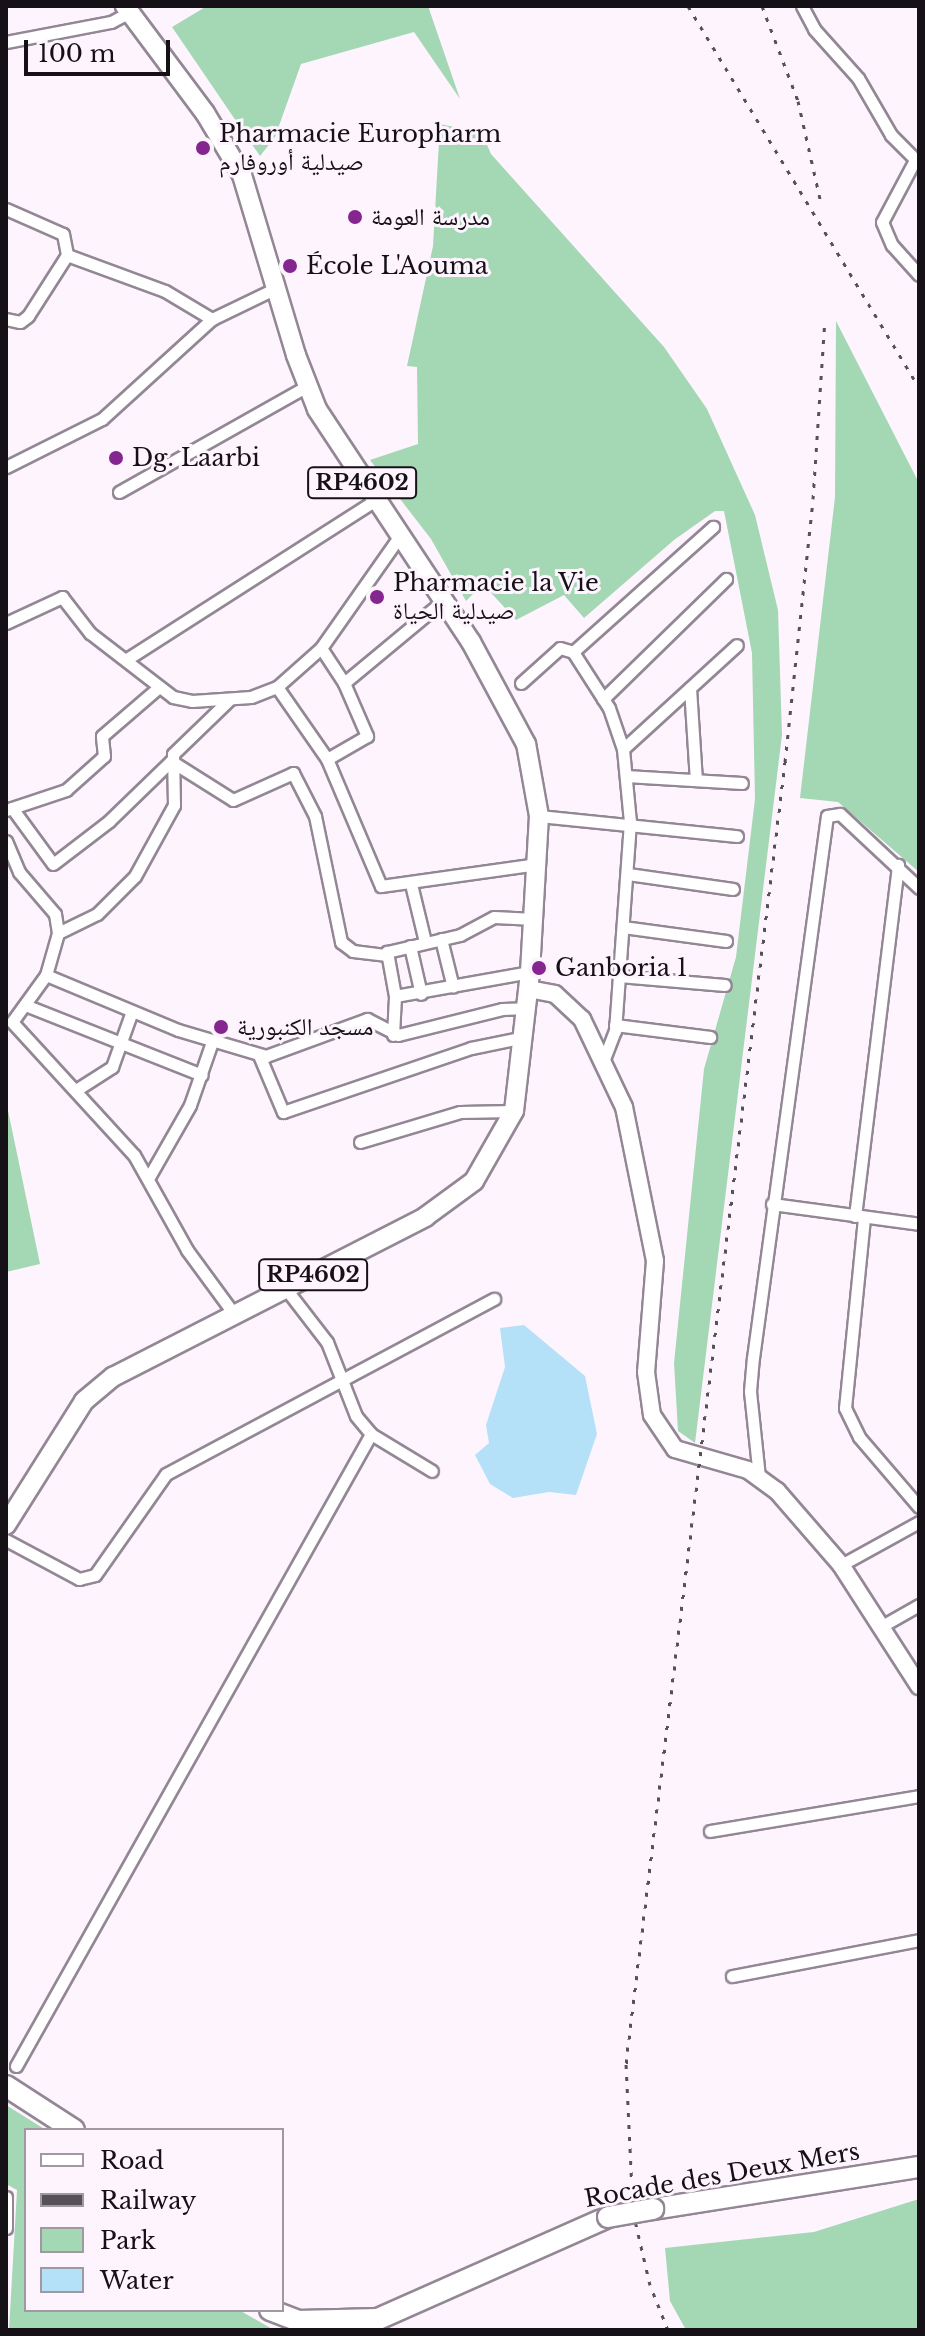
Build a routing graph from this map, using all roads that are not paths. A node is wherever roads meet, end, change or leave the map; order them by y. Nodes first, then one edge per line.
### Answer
1 (802, 6) edge
2 (128, 9) edge
3 (6, 42) edge
4 (917, 161) edge
5 (6, 209) edge
6 (67, 255) junction
7 (919, 275) edge
8 (276, 288) junction
9 (6, 319) edge
10 (212, 319) junction
11 (307, 386) junction
12 (6, 467) edge
13 (119, 492) dead end
14 (374, 501) junction
15 (713, 527) dead end
16 (399, 537) junction
17 (726, 579) dead end
18 (444, 600) junction
19 (6, 623) edge
20 (737, 645) dead end
21 (321, 648) junction
22 (573, 652) junction
23 (127, 659) junction
24 (344, 683) junction
25 (521, 683) dead end
26 (159, 687) junction
27 (277, 687) junction
28 (690, 688) junction
29 (603, 699) junction
30 (229, 700) junction
31 (623, 749) junction
32 (327, 759) junction
33 (171, 761) junction
34 (626, 776) junction
35 (696, 780) junction
36 (742, 783) dead end
37 (9, 809) edge
38 (539, 816) junction
39 (630, 822) junction
40 (737, 836) dead end
41 (6, 841) edge
42 (537, 864) junction
43 (898, 865) junction
44 (628, 874) junction
45 (411, 884) junction
46 (919, 888) edge
47 (733, 889) dead end
48 (533, 919) junction
49 (623, 927) junction
50 (58, 933) junction
51 (441, 939) junction
52 (726, 941) dead end
53 (425, 942) junction
54 (410, 946) junction
55 (385, 955) junction
56 (46, 975) junction
57 (619, 976) junction
58 (529, 980) junction
59 (725, 985) dead end
60 (453, 987) junction
61 (421, 994) junction
62 (395, 996) junction
63 (25, 1005) junction
64 (527, 1008) junction
65 (132, 1011) junction
66 (615, 1025) junction
67 (393, 1035) junction
68 (524, 1037) junction
69 (710, 1037) dead end
70 (212, 1042) junction
71 (120, 1043) junction
72 (259, 1055) junction
73 (604, 1059) junction
74 (202, 1075) junction
75 (76, 1090) junction
76 (514, 1111) junction
77 (360, 1142) dead end
78 (149, 1177) junction
79 (772, 1204) junction
80 (860, 1217) junction
81 (919, 1224) edge
82 (286, 1289) junction
83 (494, 1299) dead end
84 (234, 1314) junction
85 (343, 1377) junction
86 (371, 1434) junction
87 (432, 1471) dead end
88 (759, 1477) junction
89 (919, 1507) edge
90 (919, 1522) edge
91 (6, 1525) edge
92 (6, 1540) edge
93 (841, 1565) junction
94 (919, 1605) edge
95 (882, 1626) junction
96 (919, 1684) edge
97 (919, 1796) edge
98 (710, 1831) dead end
99 (919, 1940) edge
100 (732, 1976) dead end
101 (16, 2066) dead end
102 (6, 2086) edge
103 (71, 2128) edge
104 (919, 2167) edge
105 (6, 2197) edge
106 (6, 2228) edge
107 (275, 2312) edge

1 - 4 street
2 - 3 street
2 - 8 main road, RP4602
4 - 7 street
5 - 6 street
6 - 9 street
6 - 10 street
8 - 10 street
8 - 11 main road, RP4602
10 - 12 street
11 - 13 street
11 - 14 main road, RP4602
14 - 16 main road, RP4602
14 - 23 street
15 - 22 street
16 - 18 main road, RP4602
16 - 21 street
17 - 29 street
18 - 24 street
18 - 38 main road, RP4602
19 - 23 street
20 - 28 street
21 - 24 street
21 - 27 street
22 - 25 street
22 - 29 street
23 - 26 street
24 - 32 street
26 - 30 street
26 - 37 street
27 - 30 street
27 - 32 street
28 - 31 street
28 - 35 street
29 - 31 street
30 - 33 street
31 - 34 street
32 - 45 street
33 - 37 street
33 - 50 street
33 - 55 street
34 - 35 street
34 - 39 street
35 - 36 street
38 - 39 street
38 - 42 main road, RP4602
39 - 40 street
39 - 44 street
41 - 50 street
42 - 45 street
42 - 48 main road, RP4602
43 - 46 street
43 - 79 street
43 - 80 street
44 - 47 street
44 - 49 street
45 - 53 street
48 - 51 street
48 - 58 main road, RP4602
49 - 52 street
49 - 57 street
50 - 56 street
51 - 53 street
51 - 60 street
53 - 54 street
54 - 55 street
54 - 61 street
55 - 62 street
56 - 63 street
56 - 65 street
57 - 59 street
57 - 66 street
58 - 60 street
58 - 64 main road, RP4602
58 - 73 main road
60 - 61 street
61 - 62 street
62 - 67 street
63 - 71 street
63 - 75 street
64 - 67 street
64 - 68 main road, RP4602
65 - 70 street
65 - 71 street
66 - 69 street
66 - 73 street
67 - 72 street
68 - 72 street
68 - 76 main road, RP4602
70 - 72 street
70 - 74 street
71 - 74 street
71 - 75 street
73 - 88 main road
74 - 78 street
75 - 78 street
76 - 77 street
76 - 82 main road, RP4602
78 - 84 street
79 - 80 street
79 - 88 street
80 - 81 street
80 - 89 street
82 - 84 main road, RP4602
82 - 85 street
83 - 85 street
84 - 91 main road, RP4602
85 - 86 street
85 - 92 street
86 - 87 street
86 - 101 street
88 - 93 main road
90 - 93 street
93 - 95 main road
94 - 95 street
95 - 96 main road
97 - 98 street
99 - 100 street
102 - 103 highway
104 - 107 highway, Rocade des Deux Mers, bridge
105 - 106 street

